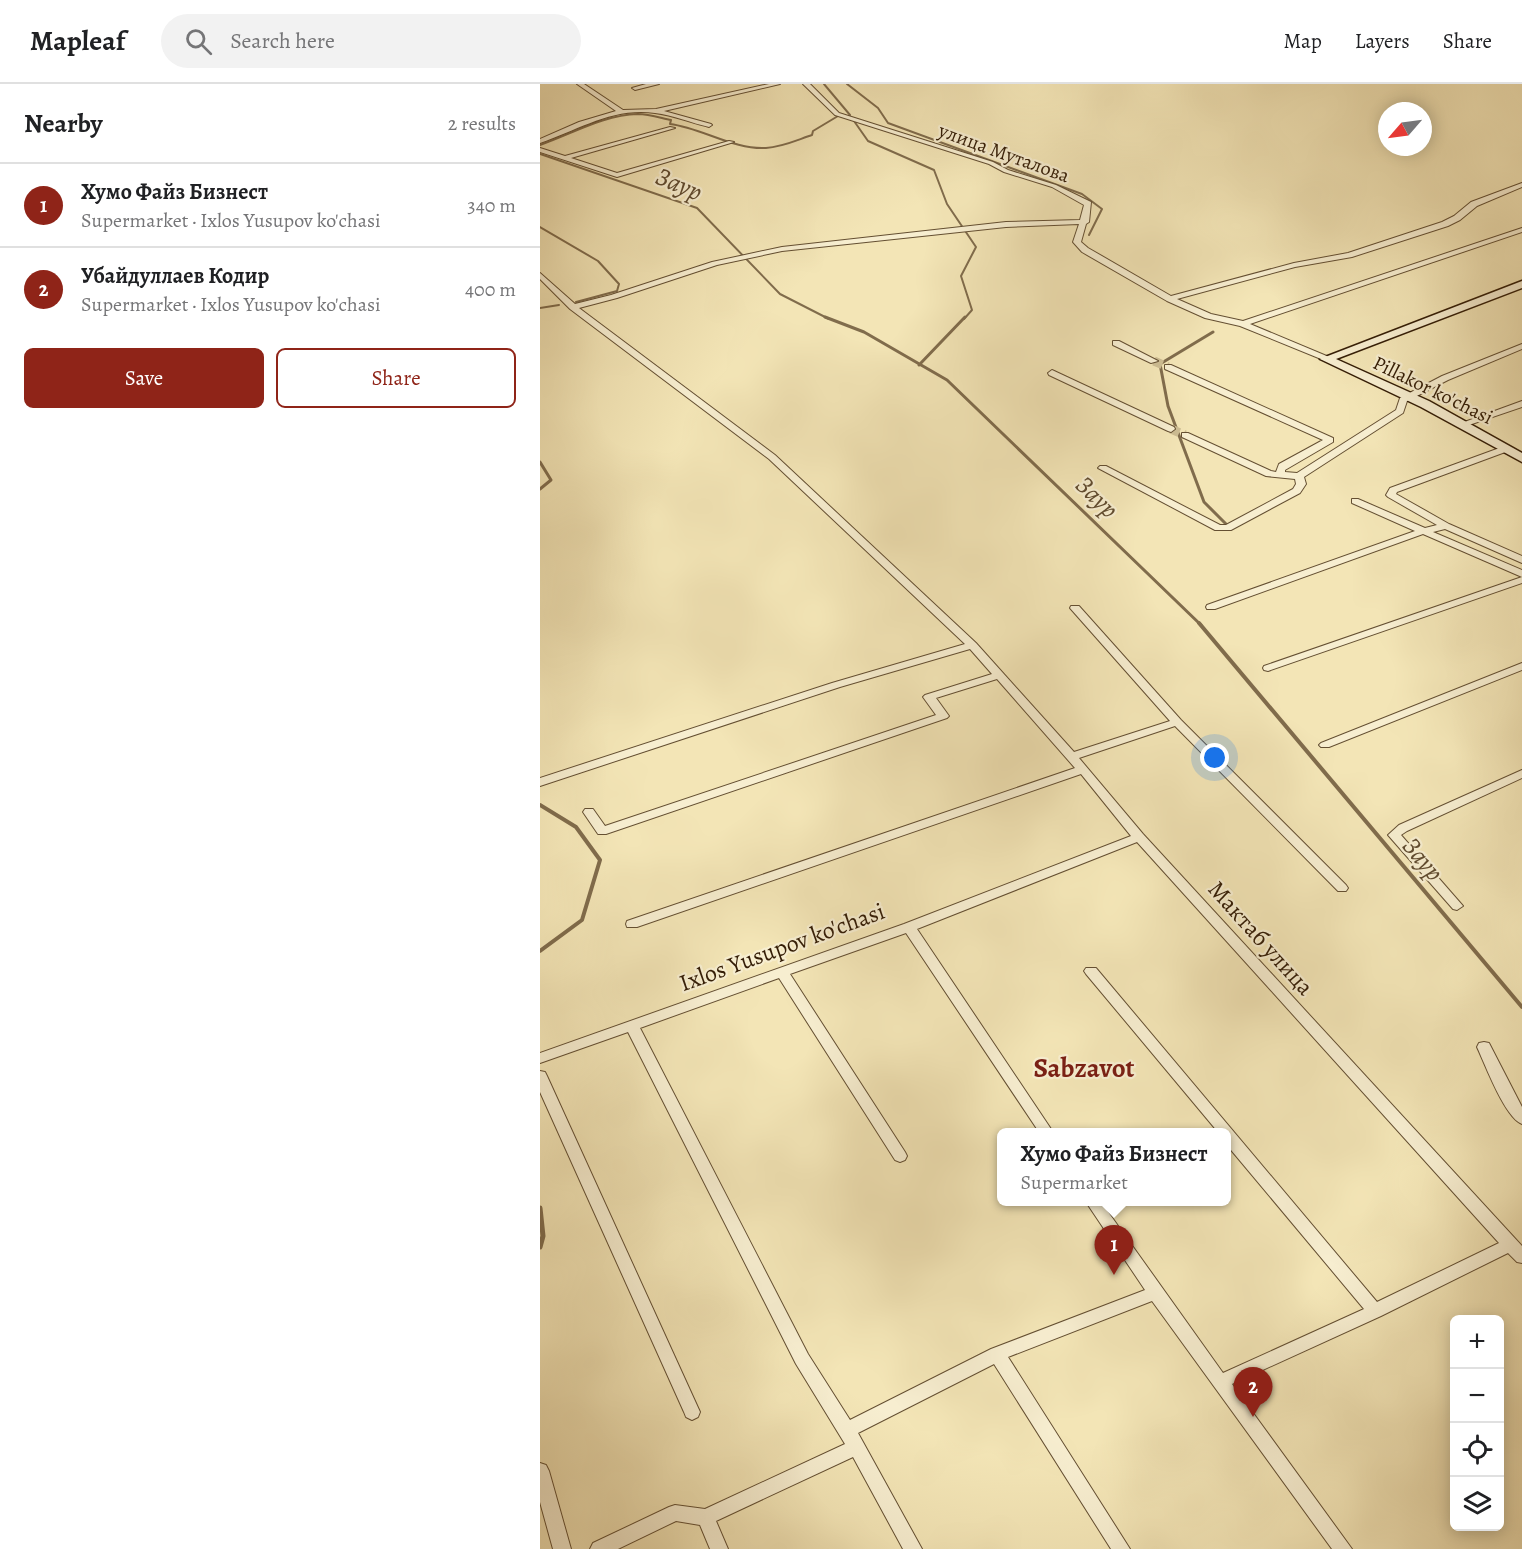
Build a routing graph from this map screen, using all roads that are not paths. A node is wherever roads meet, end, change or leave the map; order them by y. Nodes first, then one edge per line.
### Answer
1 (580, 84) edge
2 (656, 84) edge
3 (773, 84) edge
4 (806, 84) edge
5 (635, 88) dead end
6 (655, 111) junction
7 (622, 112) junction
8 (709, 125) dead end
9 (672, 128) dead end
10 (540, 130) edge
11 (550, 137) junction
12 (540, 141) edge
13 (731, 142) dead end
14 (540, 150) edge
15 (563, 158) junction
16 (1522, 185) edge
17 (1085, 222) junction
18 (1522, 230) edge
19 (540, 275) edge
20 (1522, 284) edge
21 (1170, 299) junction
22 (573, 307) junction
23 (1243, 324) junction
24 (1116, 344) dead end
25 (1522, 346) edge
26 (1326, 359) junction
27 (1154, 361) tunnel mouth
28 (1168, 367) tunnel mouth
29 (1052, 373) dead end
30 (1408, 397) junction
31 (1522, 404) edge
32 (1508, 409) junction
33 (1522, 416) edge
34 (1463, 424) junction
35 (1171, 429) tunnel mouth
36 (1185, 435) tunnel mouth
37 (1505, 448) junction
38 (1522, 458) edge
39 (1103, 468) dead end
40 (1281, 476) junction
41 (1299, 476) junction
42 (1355, 501) dead end
43 (1446, 526) junction
44 (1424, 531) junction
45 (1522, 560) edge
46 (1522, 574) edge
47 (1522, 580) edge
48 (1211, 607) dead end
49 (1075, 608) dead end
50 (972, 645) junction
51 (1522, 666) edge
52 (1268, 668) dead end
53 (999, 675) junction
54 (1178, 722) junction
55 (1325, 745) dead end
56 (1072, 756) junction
57 (1083, 769) junction
58 (1522, 774) edge
59 (540, 782) edge
60 (589, 812) dead end
61 (1139, 837) junction
62 (1342, 888) dead end
63 (1457, 906) dead end
64 (632, 924) dead end
65 (909, 927) junction
66 (1092, 971) dead end
67 (782, 972) junction
68 (632, 1026) junction
69 (1484, 1047) dead end
70 (540, 1058) edge
71 (540, 1076) edge
72 (1522, 1118) edge
73 (1043, 1128) edge
74 (1222, 1128) edge
75 (1231, 1139) edge
76 (900, 1155) dead end
77 (1096, 1206) edge
78 (1511, 1244) junction
79 (1522, 1257) edge
80 (1154, 1293) junction
81 (1375, 1311) junction
82 (997, 1354) junction
83 (1222, 1381) junction
84 (692, 1412) dead end
85 (847, 1430) junction
86 (856, 1447) junction
87 (540, 1471) edge
88 (706, 1517) junction
89 (562, 1549) edge
90 (599, 1549) edge
91 (719, 1549) edge
92 (913, 1549) edge
93 (1121, 1549) edge
94 (1343, 1549) edge

1 - 7 street
2 - 5 street
3 - 6 street
4 - 17 street, улица Муталова
6 - 7 street
6 - 8 street
7 - 11 street
9 - 15 street
10 - 11 street
11 - 12 street
13 - 15 street
14 - 15 street
16 - 21 street
17 - 21 street, улица Муталова
17 - 22 street
18 - 23 street
19 - 22 street, Мактаб улица
20 - 26 street
21 - 23 street, улица Муталова
22 - 50 street, Мактаб улица
23 - 26 street, улица Муталова
24 - 27 street
25 - 30 street
26 - 30 street, Pillakor ko'chasi
28 - 40 street
29 - 35 street
30 - 34 street, Pillakor ko'chasi
30 - 41 street
31 - 32 street
32 - 33 street
32 - 34 street
34 - 37 street, Pillakor ko'chasi
36 - 40 street
37 - 38 street, Pillakor ko'chasi
37 - 43 street
39 - 41 street
40 - 41 street
42 - 44 street
43 - 44 street
43 - 45 street
44 - 46 street
44 - 48 street
47 - 52 street
49 - 54 street
50 - 53 street, Мактаб улица
50 - 59 street
51 - 55 street
53 - 56 street, Мактаб улица
53 - 60 street
54 - 56 street
54 - 62 street
56 - 57 street, Мактаб улица
57 - 61 street, Мактаб улица
57 - 64 street
58 - 63 street
61 - 65 street
61 - 78 street, Мактаб улица
65 - 67 street, Ixlos Yusupov ko'chasi
65 - 73 street, Ixlos Yusupov ko'chasi
66 - 74 street
67 - 68 street, Ixlos Yusupov ko'chasi
67 - 76 street
68 - 70 street, Ixlos Yusupov ko'chasi
68 - 85 street
69 - 72 street
71 - 84 street
75 - 81 street
77 - 80 street
78 - 79 street, Мактаб улица
78 - 81 street
80 - 82 street
80 - 83 street
81 - 83 street
82 - 85 street
82 - 93 street
83 - 94 street
85 - 86 street
86 - 88 street
86 - 92 street
87 - 89 street
88 - 90 street
88 - 91 street

